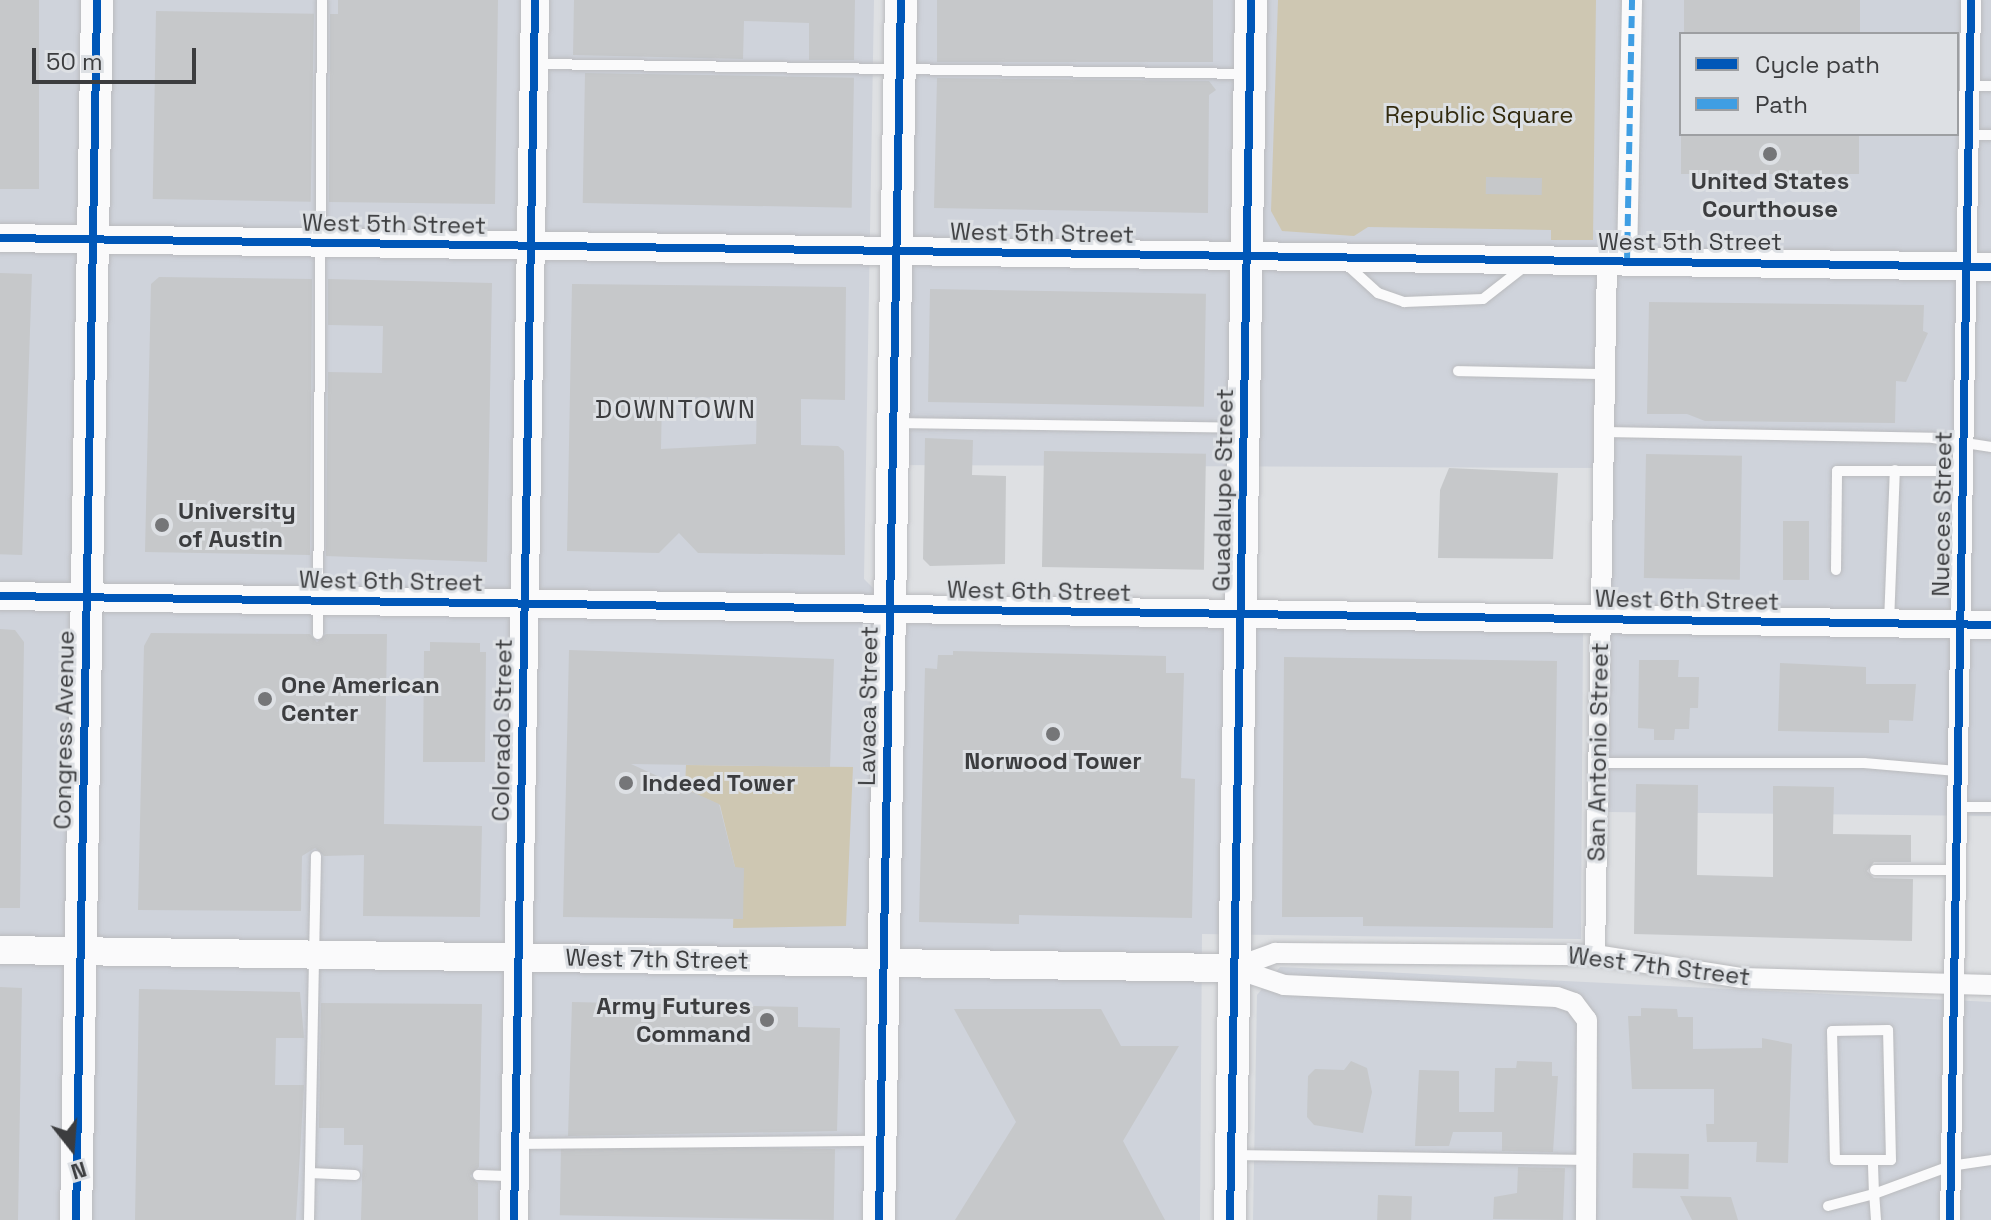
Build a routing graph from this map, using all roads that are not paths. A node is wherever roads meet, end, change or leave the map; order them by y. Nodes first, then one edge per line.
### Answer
1 (97, 0) edge
2 (322, 0) edge
3 (535, 0) edge
4 (901, 0) edge
5 (1251, 0) edge
6 (1632, 0) edge
7 (1971, 0) edge
8 (534, 64) junction
9 (899, 69) junction
10 (1250, 74) junction
11 (1969, 86) junction
12 (1991, 86) edge
13 (1968, 135) junction
14 (1991, 135) edge
15 (0, 238) edge
16 (93, 240) junction
17 (319, 243) junction
18 (531, 246) junction
19 (896, 251) junction
20 (1246, 256) junction
21 (1339, 258) junction
22 (1532, 260) junction
23 (1617, 262) junction
24 (1978, 267) edge
25 (1458, 371) dead end
26 (1605, 374) junction
27 (893, 423) junction
28 (1244, 429) junction
29 (1604, 432) junction
30 (1963, 446) junction
31 (1991, 447) edge
32 (1895, 470) junction
33 (1963, 471) junction
34 (1836, 570) dead end
35 (0, 596) edge
36 (86, 597) junction
37 (317, 600) junction
38 (524, 603) junction
39 (890, 609) junction
40 (1240, 614) junction
41 (1601, 619) junction
42 (1889, 623) junction
43 (1960, 624) junction
44 (1991, 625) edge
45 (318, 634) dead end
46 (1598, 763) junction
47 (1957, 771) junction
48 (1957, 807) junction
49 (1991, 807) edge
50 (316, 856) dead end
51 (1875, 870) dead end
52 (1955, 870) junction
53 (0, 950) edge
54 (80, 951) junction
55 (315, 954) junction
56 (1595, 955) junction
57 (518, 958) junction
58 (884, 963) junction
59 (1234, 968) junction
60 (1953, 985) junction
61 (1991, 985) edge
62 (880, 1141) junction
63 (515, 1144) junction
64 (1231, 1155) junction
65 (1586, 1160) junction
66 (1873, 1160) junction
67 (1991, 1160) edge
68 (1950, 1166) junction
69 (310, 1173) junction
70 (355, 1175) dead end
71 (478, 1175) dead end
72 (515, 1176) junction
73 (1874, 1194) junction
74 (1828, 1206) dead end
75 (76, 1220) edge
76 (309, 1220) edge
77 (514, 1220) edge
78 (879, 1220) edge
79 (1230, 1220) edge
80 (1586, 1220) edge
81 (1876, 1220) edge
82 (1950, 1220) edge

1 - 16 main road, Congress Avenue
2 - 17 lane
3 - 8 main road, Colorado Street
4 - 9 main road, Lavaca Street
5 - 10 main road, Guadalupe Street
6 - 23 street, San Antonio Street
7 - 11 street, Nueces Street
8 - 9 lane
8 - 18 main road, Colorado Street
9 - 10 lane
9 - 19 main road, Lavaca Street
10 - 20 main road, Guadalupe Street
11 - 12 lane
11 - 13 street, Nueces Street
13 - 14 lane
13 - 24 street, Nueces Street
15 - 16 main road, West 5th Street
16 - 17 main road, West 5th Street
16 - 36 main road, Congress Avenue
17 - 18 main road, West 5th Street
17 - 37 lane
18 - 19 main road, West 5th Street
18 - 38 main road, Colorado Street
19 - 20 main road, West 5th Street
19 - 27 main road, Lavaca Street
20 - 21 main road, West 5th Street
20 - 28 main road, Guadalupe Street
21 - 22 main road, West 5th Street
21 - 22 lane
22 - 23 main road, West 5th Street
23 - 24 main road, West 5th Street
23 - 26 street, San Antonio Street
24 - 30 street, Nueces Street
25 - 26 lane
26 - 29 street, San Antonio Street
27 - 28 lane
27 - 39 main road, Lavaca Street
28 - 40 main road, Guadalupe Street
29 - 30 lane
29 - 41 street, San Antonio Street
30 - 31 lane
30 - 33 street, Nueces Street
32 - 33 lane
32 - 34 lane
32 - 42 lane
33 - 43 street, Nueces Street
35 - 36 main road, West 6th Street
36 - 37 main road, West 6th Street
36 - 54 main road, Congress Avenue
37 - 38 main road, West 6th Street
37 - 45 lane
38 - 39 main road, West 6th Street
38 - 57 main road, Colorado Street
39 - 40 main road, West 6th Street
39 - 58 main road, Lavaca Street
40 - 41 main road, West 6th Street
40 - 59 main road, Guadalupe Street
41 - 42 main road, West 6th Street
41 - 46 street, San Antonio Street
42 - 43 main road, West 6th Street
43 - 44 main road, West 6th Street
43 - 47 street, Nueces Street
46 - 47 lane
46 - 56 street, San Antonio Street
47 - 48 street, Nueces Street
48 - 49 lane
48 - 52 street, Nueces Street
50 - 55 lane
51 - 52 lane
52 - 60 street, Nueces Street
53 - 54 main road, West 7th Street
54 - 55 main road, West 7th Street
54 - 75 main road, Congress Avenue
55 - 57 main road, West 7th Street
55 - 69 lane
56 - 59 street, West 7th Street
56 - 60 street, West 7th Street
57 - 58 main road, West 7th Street
57 - 63 main road, Colorado Street
58 - 59 main road, West 7th Street
58 - 62 main road, Lavaca Street
59 - 64 main road, Guadalupe Street
59 - 65 street, West 7th Street
60 - 61 street, West 7th Street
60 - 68 street, Nueces Street
62 - 63 lane
62 - 78 main road, Lavaca Street
63 - 72 main road, Colorado Street
64 - 65 lane
64 - 79 main road, Guadalupe Street
65 - 80 street
66 - 66 lane
66 - 73 lane
67 - 68 lane
68 - 73 lane
68 - 82 street, Nueces Street
69 - 70 lane
69 - 76 lane
71 - 72 lane
72 - 77 main road, Colorado Street
73 - 74 lane
73 - 81 lane

